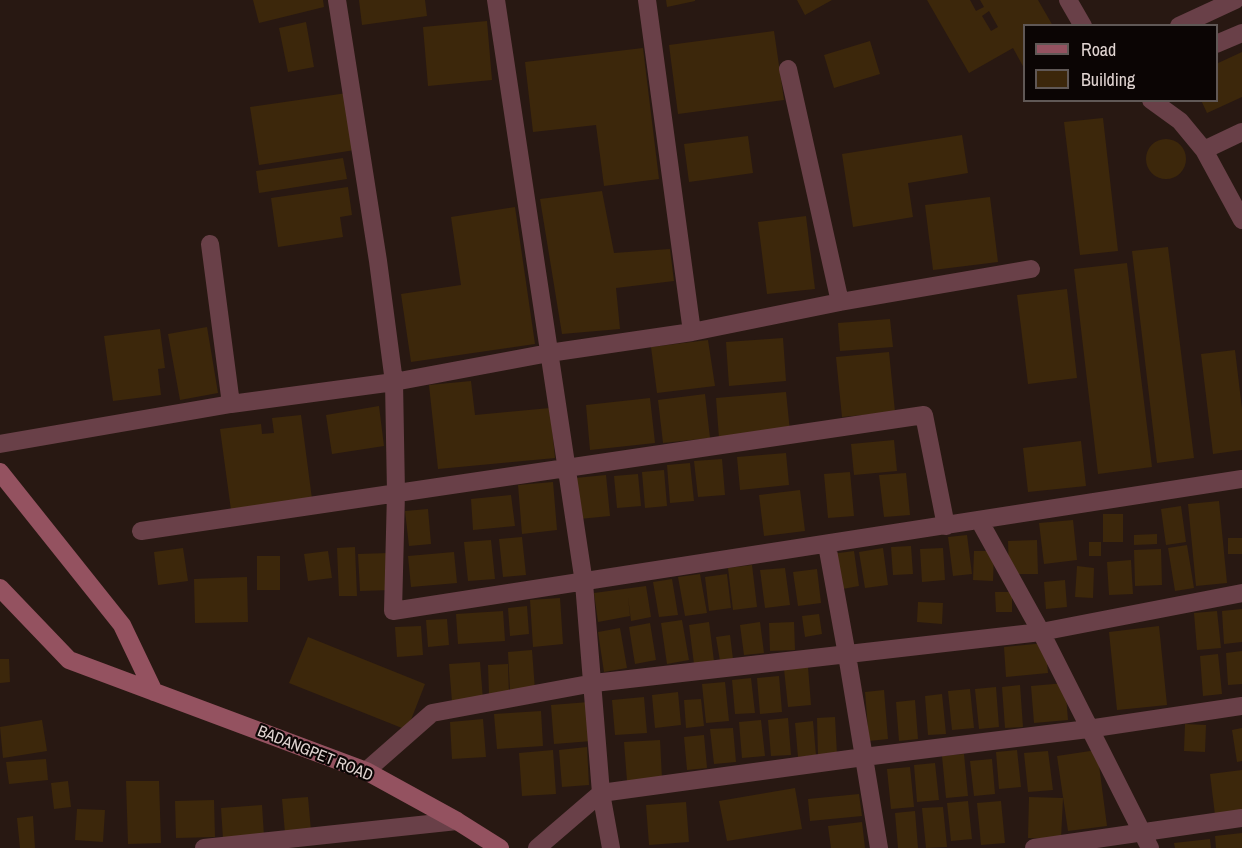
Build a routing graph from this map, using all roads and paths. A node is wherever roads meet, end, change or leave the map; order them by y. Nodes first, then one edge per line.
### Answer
1 (338, 0) edge
2 (496, 0) edge
3 (647, 0) edge
4 (1068, 0) edge
5 (1236, 0) edge
6 (1082, 24) edge
7 (1183, 24) edge
8 (1242, 33) edge
9 (1218, 43) edge
10 (788, 69) dead end
11 (1154, 102) edge
12 (1242, 132) edge
13 (1204, 150) junction
14 (1242, 220) edge
15 (210, 244) dead end
16 (1030, 269) dead end
17 (840, 302) junction
18 (693, 332) junction
19 (549, 353) junction
20 (394, 382) junction
21 (231, 404) junction
22 (0, 444) edge
23 (566, 469) junction
24 (0, 472) edge
25 (1242, 479) edge
26 (396, 493) junction
27 (980, 520) junction
28 (946, 526) junction
29 (141, 531) dead end
30 (827, 544) junction
31 (584, 583) junction
32 (0, 588) edge
33 (1242, 593) edge
34 (1041, 632) junction
35 (847, 655) junction
36 (594, 683) junction
37 (154, 692) junction
38 (1242, 706) edge
39 (1088, 729) junction
40 (864, 757) junction
41 (366, 771) junction
42 (601, 793) junction
43 (1242, 818) edge
44 (457, 821) junction
45 (1145, 840) edge
46 (204, 848) edge
47 (500, 848) edge
48 (537, 848) edge
49 (611, 848) edge
50 (879, 848) edge
51 (1034, 848) edge

1 - 20 street
2 - 19 street
3 - 18 street
4 - 6 street
5 - 7 street
8 - 9 street
10 - 17 street
11 - 13 street
12 - 13 street
13 - 14 street
15 - 21 street
16 - 17 street
17 - 18 street
18 - 19 street
19 - 20 street
19 - 23 street
20 - 21 street
20 - 26 street
21 - 22 street
23 - 26 street
23 - 28 street
23 - 31 street
24 - 37 main road
25 - 27 street
26 - 29 street
26 - 31 street
27 - 28 street
27 - 34 street
28 - 30 street
30 - 31 street
30 - 35 street
31 - 36 street
32 - 37 main road, BADANGPET ROAD
33 - 34 street
34 - 35 street
34 - 39 street
35 - 36 street
35 - 40 street
36 - 41 street
36 - 42 street
37 - 41 main road, BADANGPET ROAD
38 - 39 street
39 - 40 street
39 - 45 street
40 - 42 street
40 - 50 street
41 - 44 main road, BADANGPET ROAD
42 - 48 street
42 - 49 street
43 - 45 street
44 - 46 street
44 - 47 main road, BADANGPET ROAD
45 - 51 street

